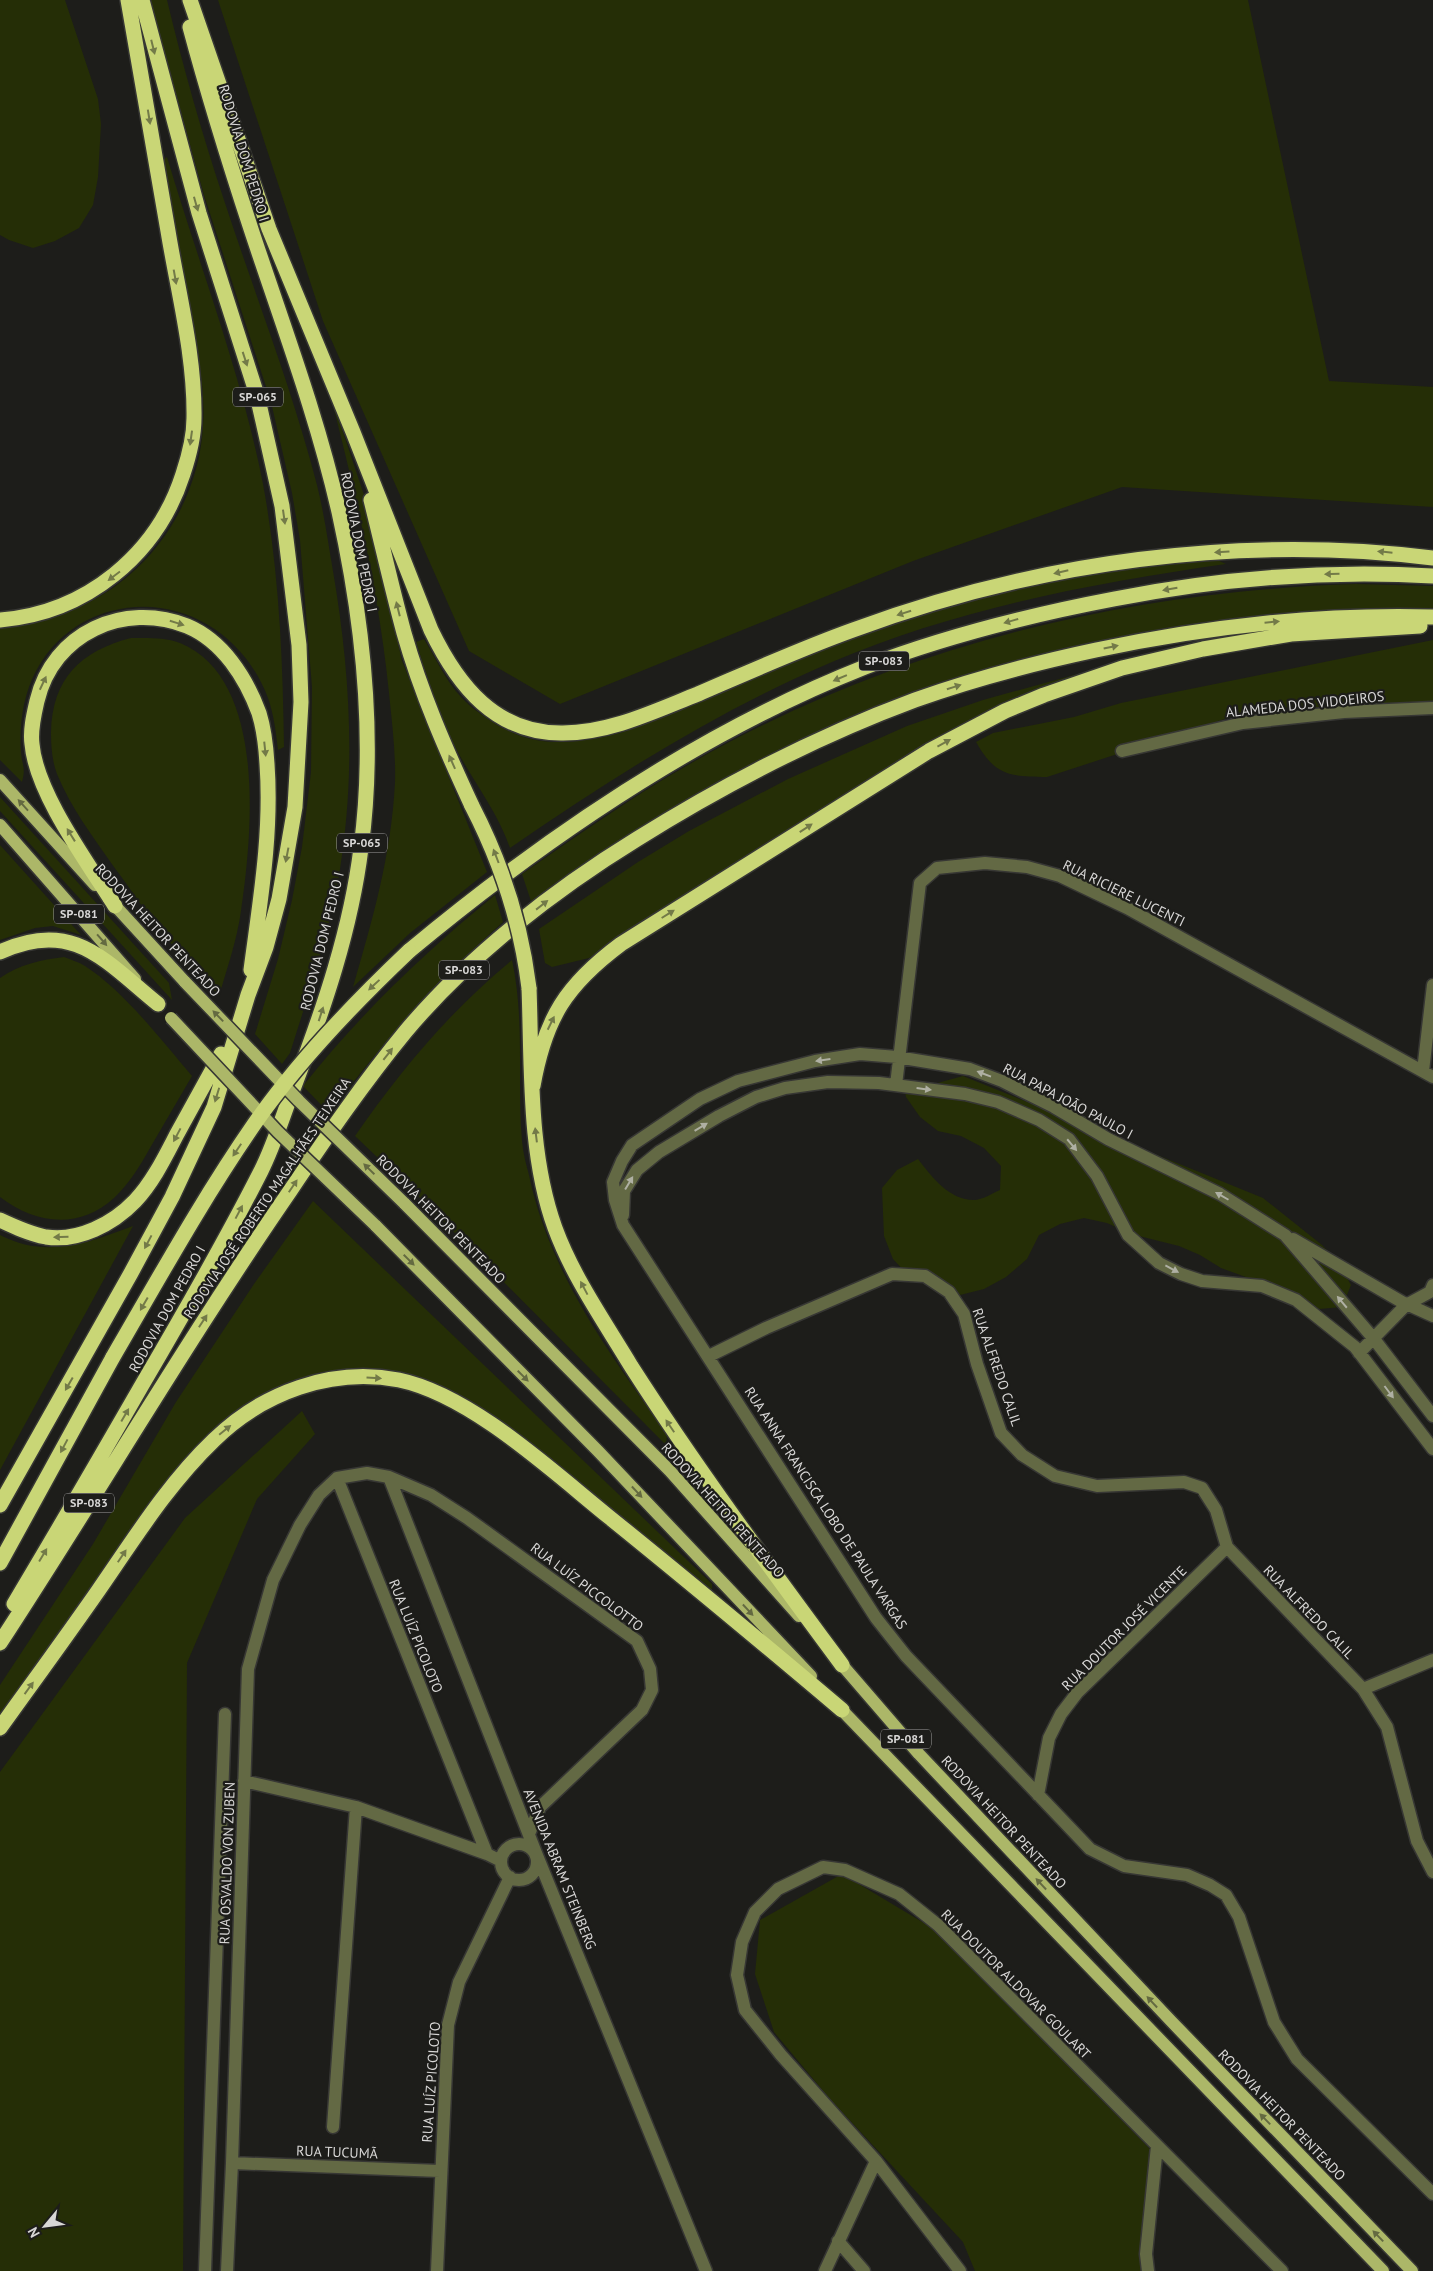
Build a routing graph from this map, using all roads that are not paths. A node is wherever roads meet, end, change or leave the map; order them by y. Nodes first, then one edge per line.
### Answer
1 (128, 0) edge
2 (142, 0) edge
3 (182, 0) edge
4 (190, 0) edge
5 (353, 432) junction
6 (1433, 558) edge
7 (1433, 576) edge
8 (1433, 617) edge
9 (0, 620) edge
10 (1433, 625) edge
11 (1433, 708) edge
12 (1122, 751) dead end
13 (0, 780) edge
14 (0, 825) edge
15 (115, 906) junction
16 (0, 952) edge
17 (1433, 985) edge
18 (248, 995) junction
19 (158, 1004) junction
20 (242, 1015) junction
21 (898, 1057) junction
22 (1428, 1074) edge
23 (896, 1085) junction
24 (534, 1086) junction
25 (0, 1220) edge
26 (623, 1225) junction
27 (1285, 1235) junction
28 (1433, 1285) edge
29 (1406, 1304) junction
30 (1433, 1316) edge
31 (1374, 1339) junction
32 (1359, 1353) junction
33 (709, 1356) junction
34 (1433, 1416) edge
35 (1433, 1449) edge
36 (390, 1477) junction
37 (337, 1478) junction
38 (0, 1505) edge
39 (1227, 1547) junction
40 (0, 1563) edge
41 (0, 1627) edge
42 (0, 1643) edge
43 (1433, 1660) edge
44 (842, 1664) junction
45 (1362, 1689) junction
46 (842, 1710) junction
47 (225, 1714) dead end
48 (0, 1728) edge
49 (244, 1781) junction
50 (1038, 1794) junction
51 (356, 1807) junction
52 (530, 1834) junction
53 (536, 1853) junction
54 (487, 1854) junction
55 (501, 1861) junction
56 (1433, 1872) edge
57 (510, 1877) junction
58 (333, 2127) dead end
59 (1157, 2146) junction
60 (876, 2160) junction
61 (232, 2163) junction
62 (440, 2171) junction
63 (1433, 2194) edge
64 (838, 2241) junction
65 (205, 2271) edge
66 (227, 2271) edge
67 (437, 2271) edge
68 (706, 2271) edge
69 (825, 2271) edge
70 (864, 2271) edge
71 (960, 2271) edge
72 (1148, 2271) edge
73 (1282, 2271) edge
74 (1383, 2271) edge
75 (1412, 2271) edge

1 -> 9 highway
2 -> 18 highway, SP-065
41 -> 3 highway, RODOVIA DOM PEDRO I / SP-065
4 - 5 highway
6 -> 5 highway
24 -> 5 highway, bridge
7 -> 40 highway, SP-083, bridge
42 -> 8 highway, RODOVIA JOSÉ ROBERTO MAGALHÃES TEIXEIRA / SP-083
24 -> 10 highway
11 - 12 street, ALAMEDA DOS VIDOEIROS
15 -> 13 main road, RODOVIA HEITOR PENTEADO / SP-081
14 -> 19 main road, SP-081
15 -> 18 highway
44 -> 15 main road, RODOVIA HEITOR PENTEADO / SP-081, bridge
16 - 19 highway
17 - 22 street
18 - 20 highway, SP-065
19 -> 46 main road, SP-081, bridge
20 -> 25 highway
20 -> 38 highway, SP-065
21 - 22 street, RUA RICIERE LUCENTI
21 - 23 street, RUA RICIERE LUCENTI
21 -> 26 street, RUA PAPA JOÃO PAULO I
27 -> 21 street, RUA PAPA JOÃO PAULO I
26 -> 23 street
23 -> 32 street
44 -> 24 highway
26 - 33 street, RUA ANNA FRANCISCA LOBO DE PAULA VARGAS
27 - 29 street
31 -> 27 street, RUA PAPA JOÃO PAULO I
28 - 29 street
29 - 30 street
29 - 31 street
31 - 32 street
31 - 34 street, RUA PAPA JOÃO PAULO I
32 -> 35 street
33 - 39 street, RUA ALFREDO CALIL
33 - 50 street, RUA ANNA FRANCISCA LOBO DE PAULA VARGAS
36 - 37 street
36 - 52 street, AVENIDA ABRAM STEINBERG
36 - 52 street, RUA LUÍZ PICCOLOTTO
37 - 49 street, RUA OSVALDO VON ZUBEN
37 - 54 street, RUA LUÍZ PICOLOTO
39 - 45 street, RUA ALFREDO CALIL
39 - 50 street, RUA DOUTOR JOSÉ VICENTE
43 - 45 street
75 -> 44 main road, RODOVIA HEITOR PENTEADO / SP-081
45 - 56 street, RUA ALFREDO CALIL
48 -> 46 highway
46 - 74 main road, SP-081
47 - 65 street, RUA OSVALDO VON ZUBEN
49 - 51 street
49 - 61 street, RUA OSVALDO VON ZUBEN
50 - 63 street, RUA ANNA FRANCISCA LOBO DE PAULA VARGAS
51 - 54 street
51 - 58 street
52 - 53 street, AVENIDA ABRAM STEINBERG
53 - 55 street
53 - 57 street
53 - 68 street, AVENIDA ABRAM STEINBERG
54 - 55 street
55 - 57 street
57 - 62 street, RUA LUÍZ PICOLOTO
59 - 60 street, RUA DOUTOR ALDOVAR GOULART
59 - 72 street
59 - 73 street, RUA DOUTOR ALDOVAR GOULART
60 - 64 street
60 - 71 street, RUA DOUTOR ALDOVAR GOULART
61 - 62 street, RUA TUCUMÃ
61 - 66 street, RUA OSVALDO VON ZUBEN
62 - 67 street, RUA LUÍZ PICOLOTO
64 - 69 street
64 - 70 street

